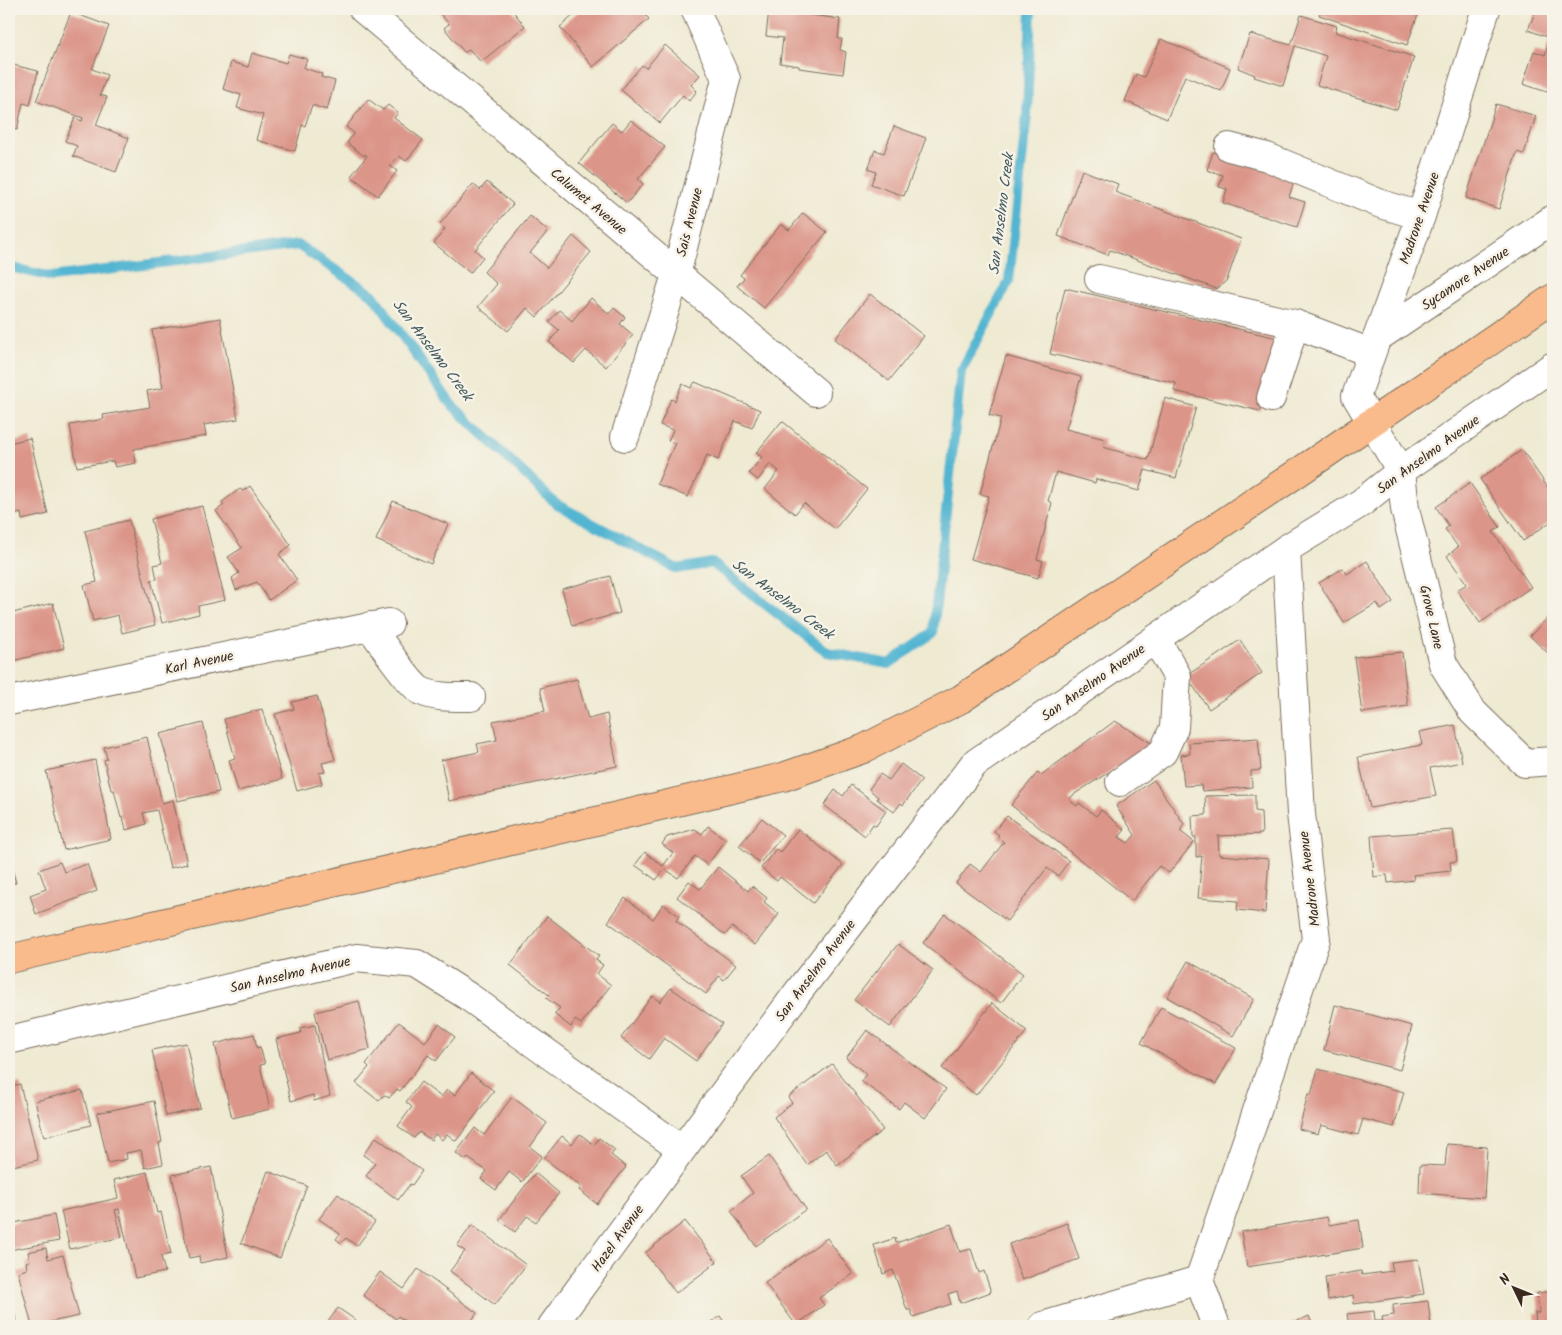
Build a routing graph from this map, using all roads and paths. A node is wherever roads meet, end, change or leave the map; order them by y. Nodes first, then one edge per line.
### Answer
1 (363, 9) edge
2 (694, 9) edge
3 (1486, 9) edge
4 (1229, 147) dead end
5 (1421, 216) junction
6 (1553, 219) edge
7 (676, 275) junction
8 (1099, 279) dead end
9 (1553, 298) edge
10 (1294, 324) junction
11 (1374, 345) junction
12 (1553, 366) edge
13 (816, 392) dead end
14 (1271, 398) dead end
15 (1372, 422) junction
16 (625, 437) dead end
17 (1401, 471) junction
18 (1286, 549) junction
19 (1156, 639) junction
20 (471, 697) dead end
21 (9, 701) edge
22 (1553, 761) edge
23 (1120, 782) dead end
24 (9, 959) edge
25 (9, 1040) edge
26 (681, 1149) junction
27 (1200, 1280) junction
28 (552, 1326) edge
29 (1043, 1326) edge
30 (1216, 1326) edge

1 - 7 street, Calumet Avenue
2 - 7 street, Sais Avenue
3 - 5 street, Madrone Avenue
4 - 5 street
5 - 11 street, Madrone Avenue
6 - 11 street, Sycamore Avenue
7 - 13 street, Calumet Avenue
7 - 16 street, Sais Avenue
8 - 10 street
9 - 15 main road
10 - 11 street
10 - 14 street
11 - 15 street, Madrone Avenue
12 - 17 street, San Anselmo Avenue
15 - 17 street, Grove Lane
15 - 24 main road
17 - 18 street, San Anselmo Avenue
17 - 22 street, Grove Lane
18 - 19 street, San Anselmo Avenue
18 - 27 street, Madrone Avenue
19 - 23 street
19 - 26 street, San Anselmo Avenue
20 - 21 street, Karl Avenue
25 - 26 street, San Anselmo Avenue
26 - 28 street, Hazel Avenue
27 - 29 street
27 - 30 street

